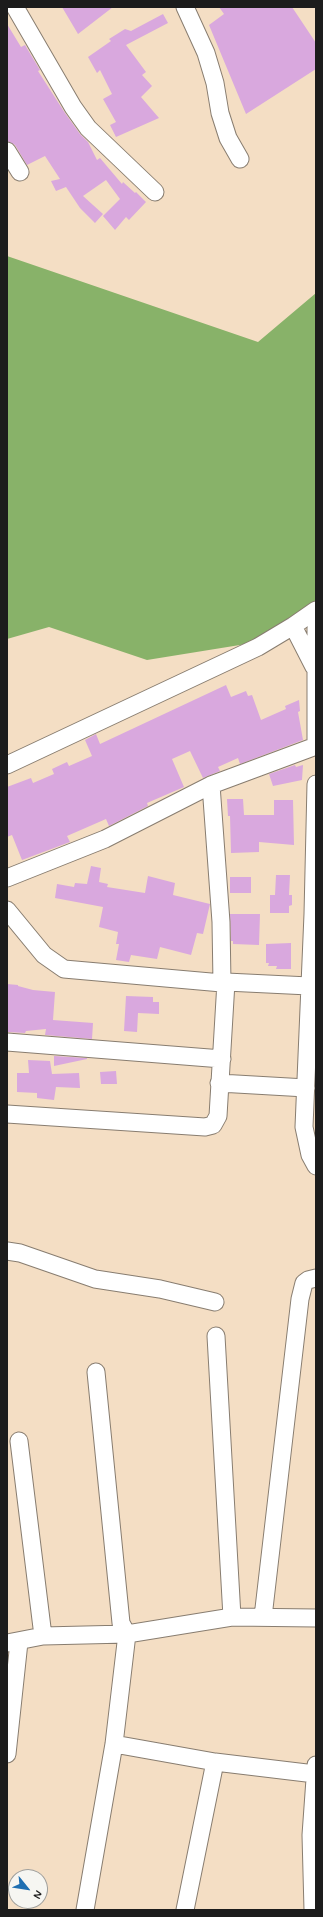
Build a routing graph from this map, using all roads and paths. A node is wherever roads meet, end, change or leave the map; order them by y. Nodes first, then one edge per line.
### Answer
1 (15, 7) edge
2 (185, 7) edge
3 (7, 151) edge
4 (240, 159) dead end
5 (20, 172) dead end
6 (155, 192) dead end
7 (316, 610) edge
8 (293, 626) junction
9 (316, 628) edge
10 (315, 669) edge
11 (316, 746) edge
12 (7, 765) edge
13 (316, 784) edge
14 (211, 785) junction
15 (7, 878) edge
16 (7, 910) edge
17 (314, 914) edge
18 (224, 983) junction
19 (309, 986) junction
20 (7, 1042) edge
21 (312, 1050) edge
22 (222, 1059) junction
23 (220, 1083) junction
24 (306, 1088) junction
25 (7, 1114) edge
26 (310, 1127) edge
27 (316, 1166) edge
28 (7, 1251) edge
29 (316, 1278) edge
30 (215, 1302) dead end
31 (216, 1336) dead end
32 (96, 1372) dead end
33 (19, 1441) dead end
34 (232, 1617) junction
35 (263, 1617) junction
36 (316, 1618) edge
37 (127, 1634) junction
38 (43, 1636) junction
39 (13, 1642) edge
40 (114, 1744) junction
41 (7, 1754) edge
42 (215, 1762) junction
43 (315, 1770) edge
44 (85, 1910) edge
45 (185, 1910) edge
46 (313, 1910) edge

1 - 6 street
2 - 4 street
3 - 5 street
7 - 8 street
8 - 10 street
8 - 12 street
9 - 10 street
10 - 11 street
11 - 14 street
13 - 17 street
14 - 15 street
14 - 18 street
16 - 18 street
17 - 19 street
18 - 19 street
18 - 22 street
19 - 21 street
20 - 22 street
21 - 24 street
22 - 23 street
23 - 24 street
23 - 25 street
24 - 26 street
26 - 27 street
28 - 30 street
29 - 35 street
31 - 34 street
32 - 37 street
33 - 38 street
34 - 35 street
34 - 37 street
35 - 36 street
37 - 38 street
37 - 40 street
38 - 39 street
39 - 41 street
40 - 42 street
40 - 44 street
42 - 43 street
42 - 45 street
43 - 46 street

